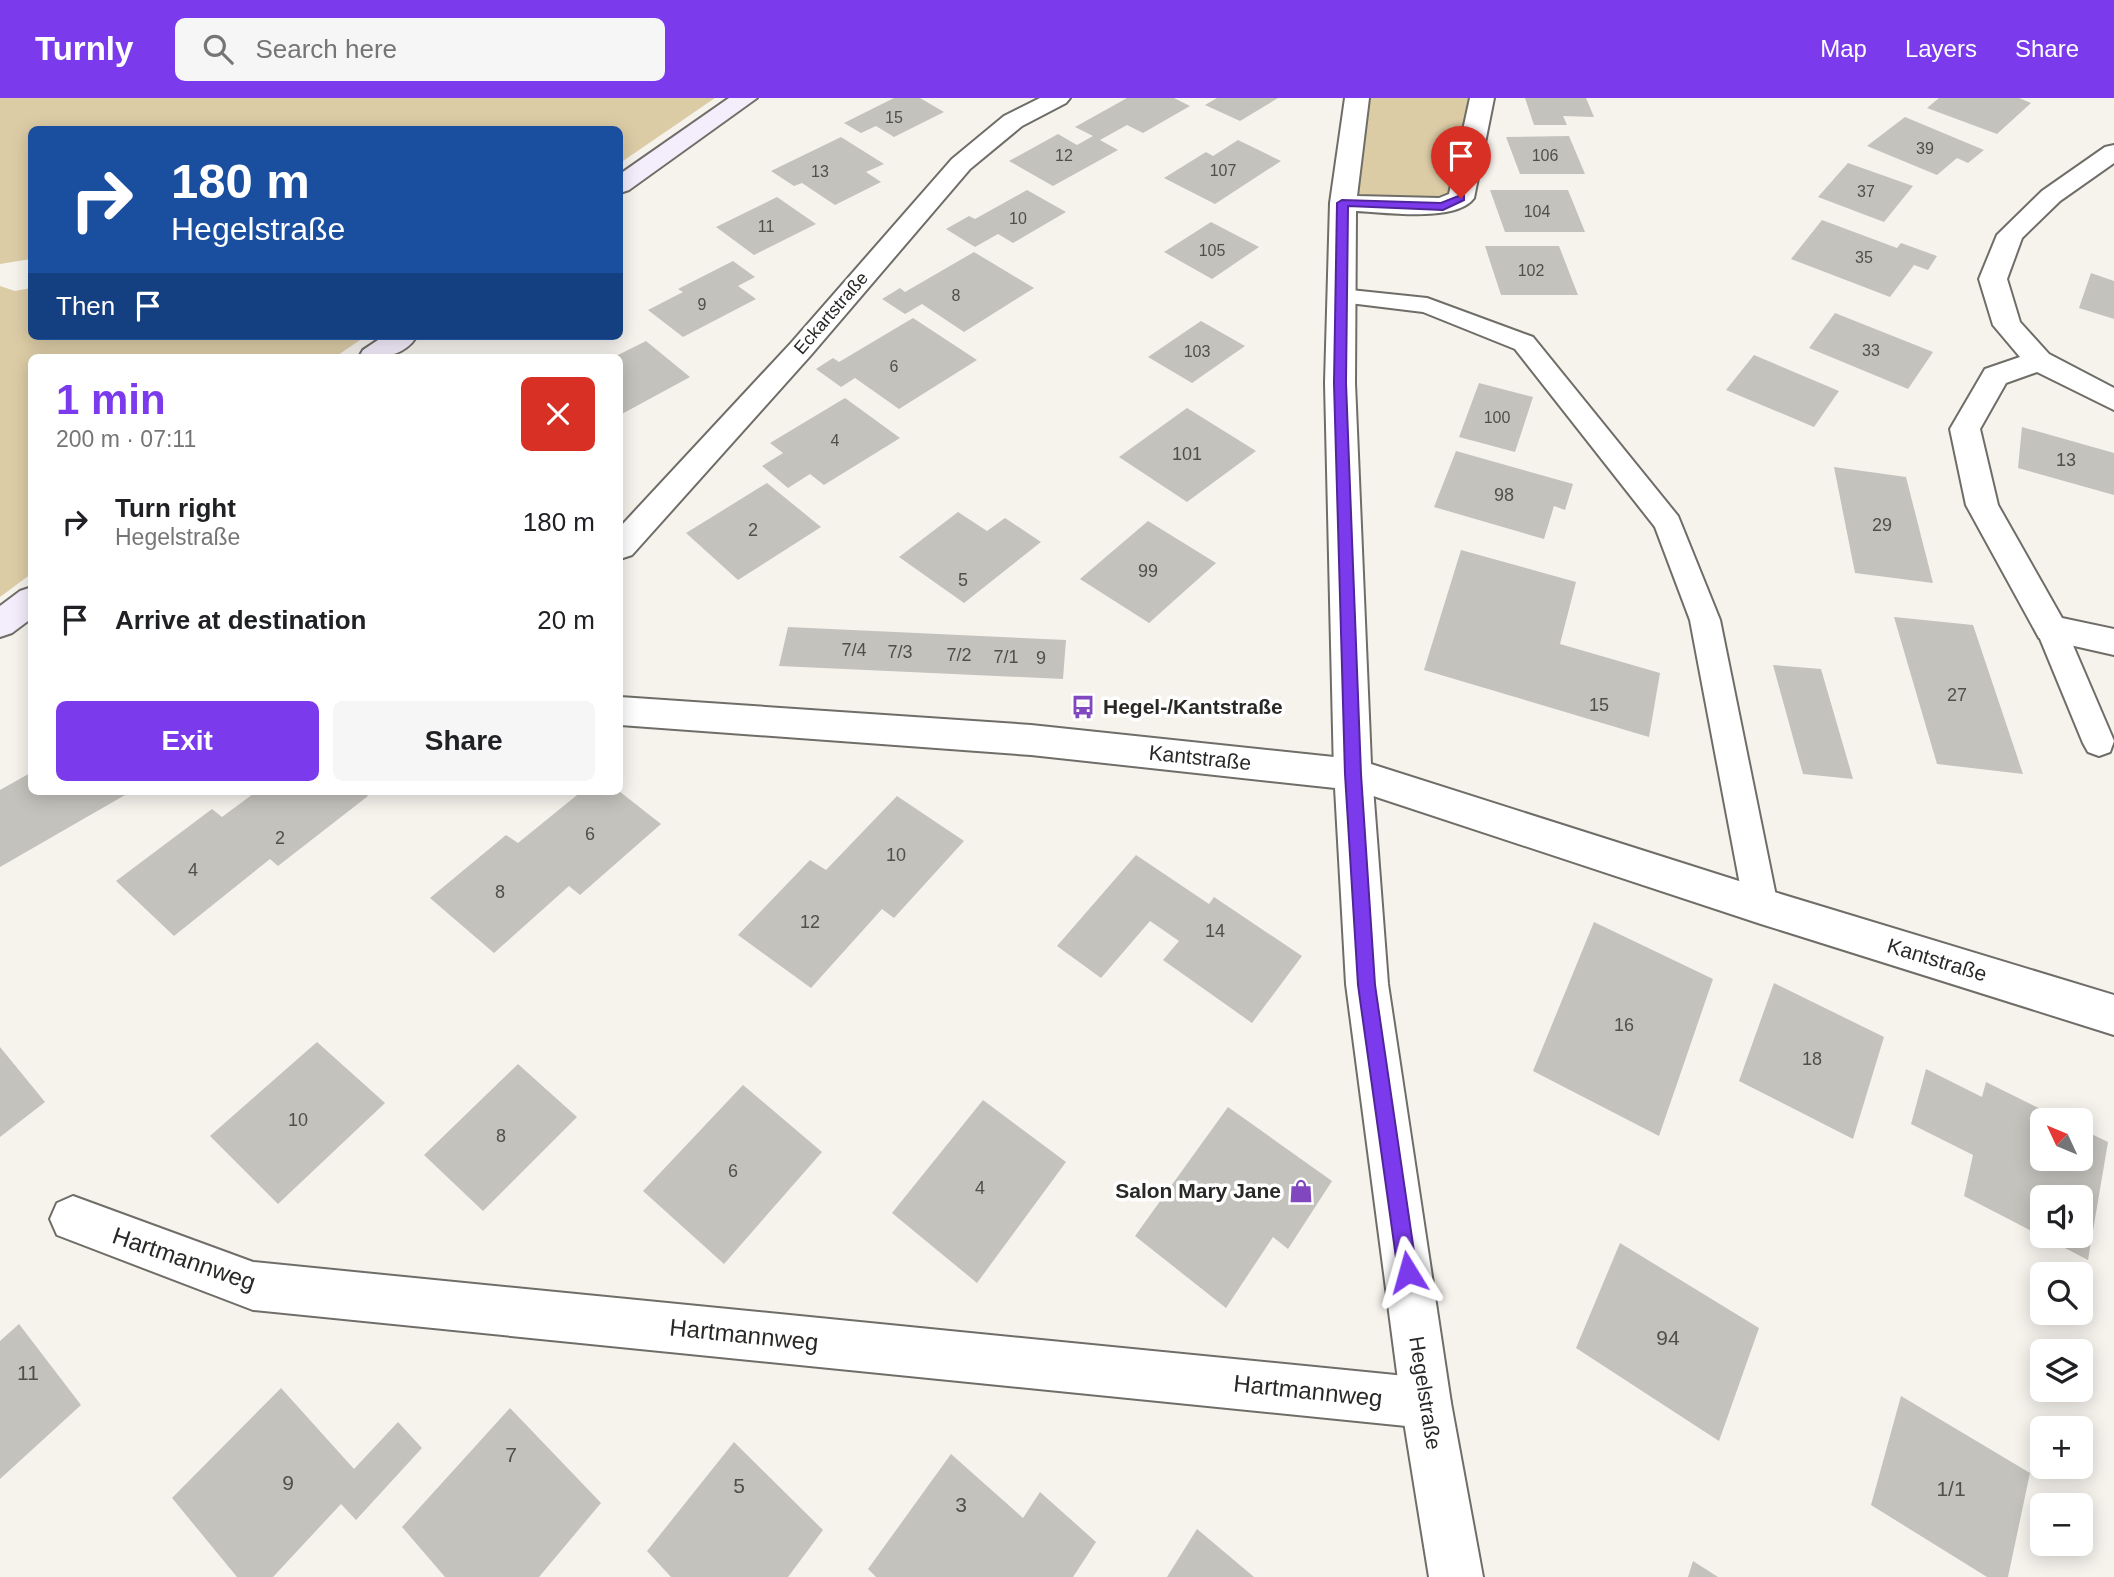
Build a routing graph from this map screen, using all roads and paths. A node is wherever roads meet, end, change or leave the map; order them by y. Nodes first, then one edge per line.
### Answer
1 (746, 98) edge
2 (1058, 98) edge
3 (1357, 98) edge
4 (1482, 98) edge
5 (2114, 152) edge
6 (623, 183) edge
7 (1342, 203) junction
8 (1341, 296) junction
9 (397, 340) edge
10 (377, 354) edge
11 (2039, 361) junction
12 (2114, 400) edge
13 (623, 544) edge
14 (28, 603) edge
15 (0, 624) edge
16 (2051, 629) junction
17 (2114, 642) edge
18 (623, 711) edge
19 (2099, 743) dead end
20 (1353, 774) junction
21 (1761, 906) junction
22 (2114, 1015) edge
23 (73, 1219) dead end
24 (1426, 1403) junction
25 (1456, 1577) edge

1 - 6 main road
2 - 13 street, Eckartstraße
3 - 7 street, Hegelstraße
4 - 7 street
5 - 11 street
7 - 8 street, Hegelstraße
8 - 20 street, Hegelstraße
8 - 21 lane
9 - 10 main road
11 - 12 street
11 - 16 street
14 - 15 main road
16 - 17 street
16 - 19 lane
18 - 20 street, Kantstraße
20 - 21 street, Kantstraße
20 - 24 street, Hegelstraße
21 - 22 street, Kantstraße
23 - 24 street, Hartmannweg
24 - 25 street, Hegelstraße

